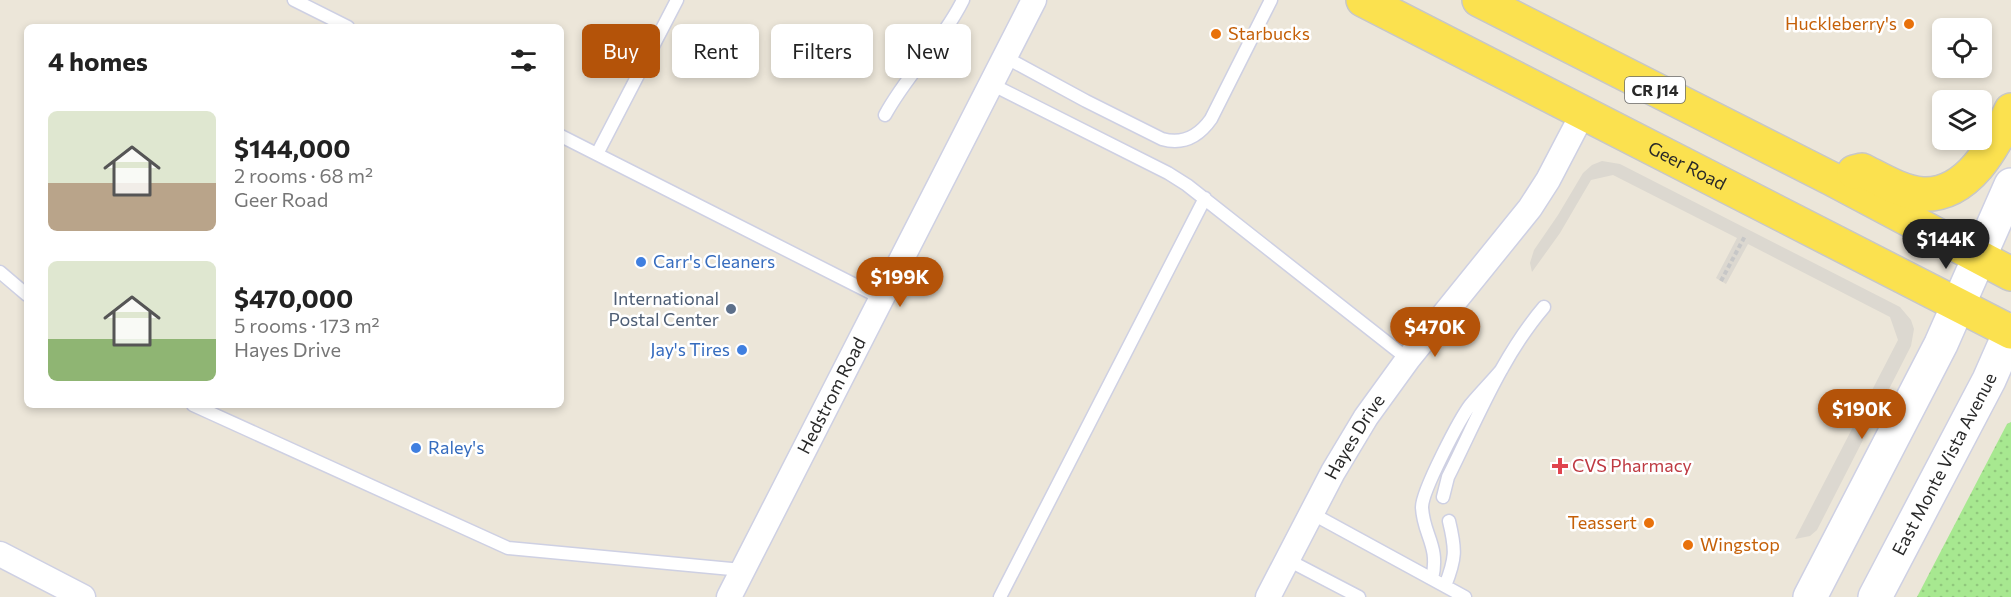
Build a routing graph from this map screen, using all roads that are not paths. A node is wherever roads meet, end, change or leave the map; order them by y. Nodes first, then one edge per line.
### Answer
1 (294, 0) edge
2 (677, 0) edge
3 (963, 0) edge
4 (1034, 0) edge
5 (1271, 0) edge
6 (1363, 0) edge
7 (1479, 0) edge
8 (342, 24) edge
9 (1005, 57) junction
10 (991, 84) junction
11 (2011, 110) edge
12 (1583, 112) junction
13 (885, 115) dead end
14 (564, 137) edge
15 (597, 154) junction
16 (1832, 179) junction
17 (2011, 185) edge
18 (1205, 198) junction
19 (1979, 257) junction
20 (0, 272) edge
21 (2011, 274) edge
22 (24, 292) edge
23 (881, 298) junction
24 (1958, 305) junction
25 (1544, 307) dead end
26 (2011, 332) edge
27 (1408, 359) junction
28 (1502, 369) junction
29 (200, 408) edge
30 (1443, 497) dead end
31 (1311, 513) junction
32 (1449, 521) dead end
33 (0, 554) edge
34 (1287, 560) junction
35 (742, 570) junction
36 (1432, 579) junction
37 (1445, 586) junction
38 (83, 597) edge
39 (729, 597) edge
40 (1000, 597) edge
41 (1268, 597) edge
42 (1359, 597) edge
43 (1465, 597) edge
44 (1810, 597) edge
45 (1875, 597) edge

1 - 8 lane
2 - 15 lane
3 - 13 lane
4 - 9 street, Hedstrom Road
5 - 9 lane
6 - 12 main road, Geer Road
7 - 16 main road, CR J14
9 - 10 street, Hedstrom Road
10 - 18 lane
10 - 23 street, Hedstrom Road
11 - 16 main road
12 - 24 main road, Geer Road
12 - 27 street, Hayes Drive
14 - 15 lane
15 - 23 lane
16 - 19 main road, CR J14
17 - 19 main road
18 - 27 lane
18 - 40 lane
19 - 21 main road, CR J14
19 - 24 main road
20 - 22 lane
23 - 35 street, Hedstrom Road
24 - 26 main road, Geer Road
24 - 44 main road
25 - 28 lane
26 - 45 main road, East Monte Vista Avenue
27 - 31 street, Hayes Drive
28 - 30 lane
28 - 36 lane
29 - 35 lane
31 - 34 street, Hayes Drive
31 - 36 lane
32 - 37 lane
33 - 38 street
34 - 41 street, Hayes Drive
34 - 42 lane
35 - 39 street, Hedstrom Road
36 - 37 lane
37 - 43 lane

